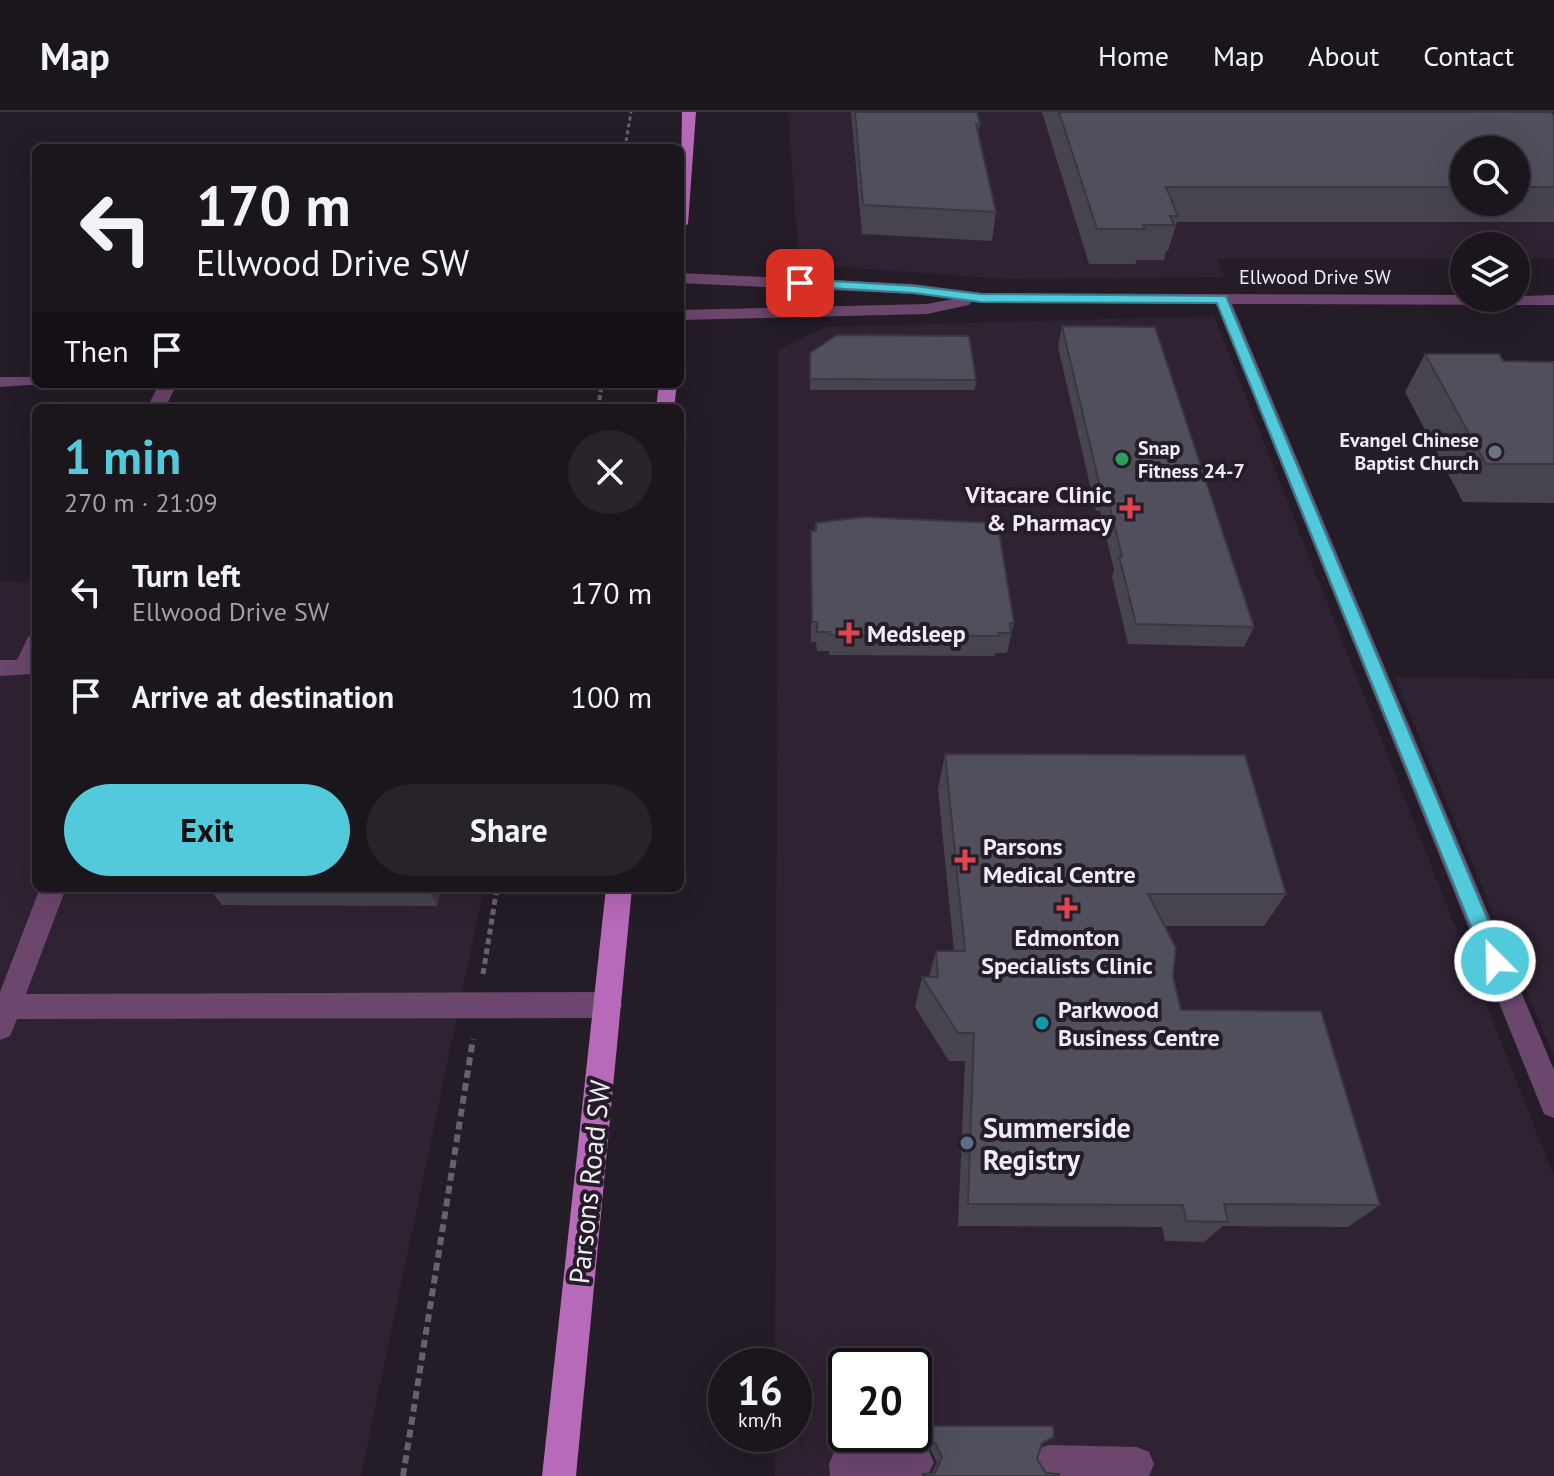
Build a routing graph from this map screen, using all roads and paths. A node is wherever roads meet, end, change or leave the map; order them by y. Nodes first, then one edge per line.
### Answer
1 (631, 112) edge
2 (689, 112) edge
3 (626, 144) edge
4 (684, 174) edge
5 (684, 278) edge
6 (981, 298) junction
7 (1222, 299) junction
8 (1554, 300) edge
9 (684, 315) edge
10 (0, 382) edge
11 (32, 382) edge
12 (32, 651) edge
13 (0, 668) edge
14 (51, 892) edge
15 (496, 892) edge
16 (619, 892) edge
17 (488, 942) dead end
18 (608, 1005) junction
19 (3, 1013) edge
20 (469, 1067) dead end
21 (1554, 1104) edge
22 (1048, 1462) edge
23 (917, 1463) dead end
24 (1137, 1464) dead end
25 (403, 1476) edge
26 (559, 1476) edge
27 (847, 1476) edge

1 - 3 path
2 - 4 main road
5 - 6 street, Ellwood Drive SW
6 - 7 street, Ellwood Drive SW
6 - 9 street, Ellwood Drive SW
7 - 8 street, Ellwood Drive SW
7 - 21 street
10 - 11 street
12 - 13 street
14 - 19 street
15 - 17 path
16 - 18 main road, Parsons Road SW
18 - 19 street
18 - 26 main road, Parsons Road SW
20 - 25 path
22 - 24 street
23 - 27 street

